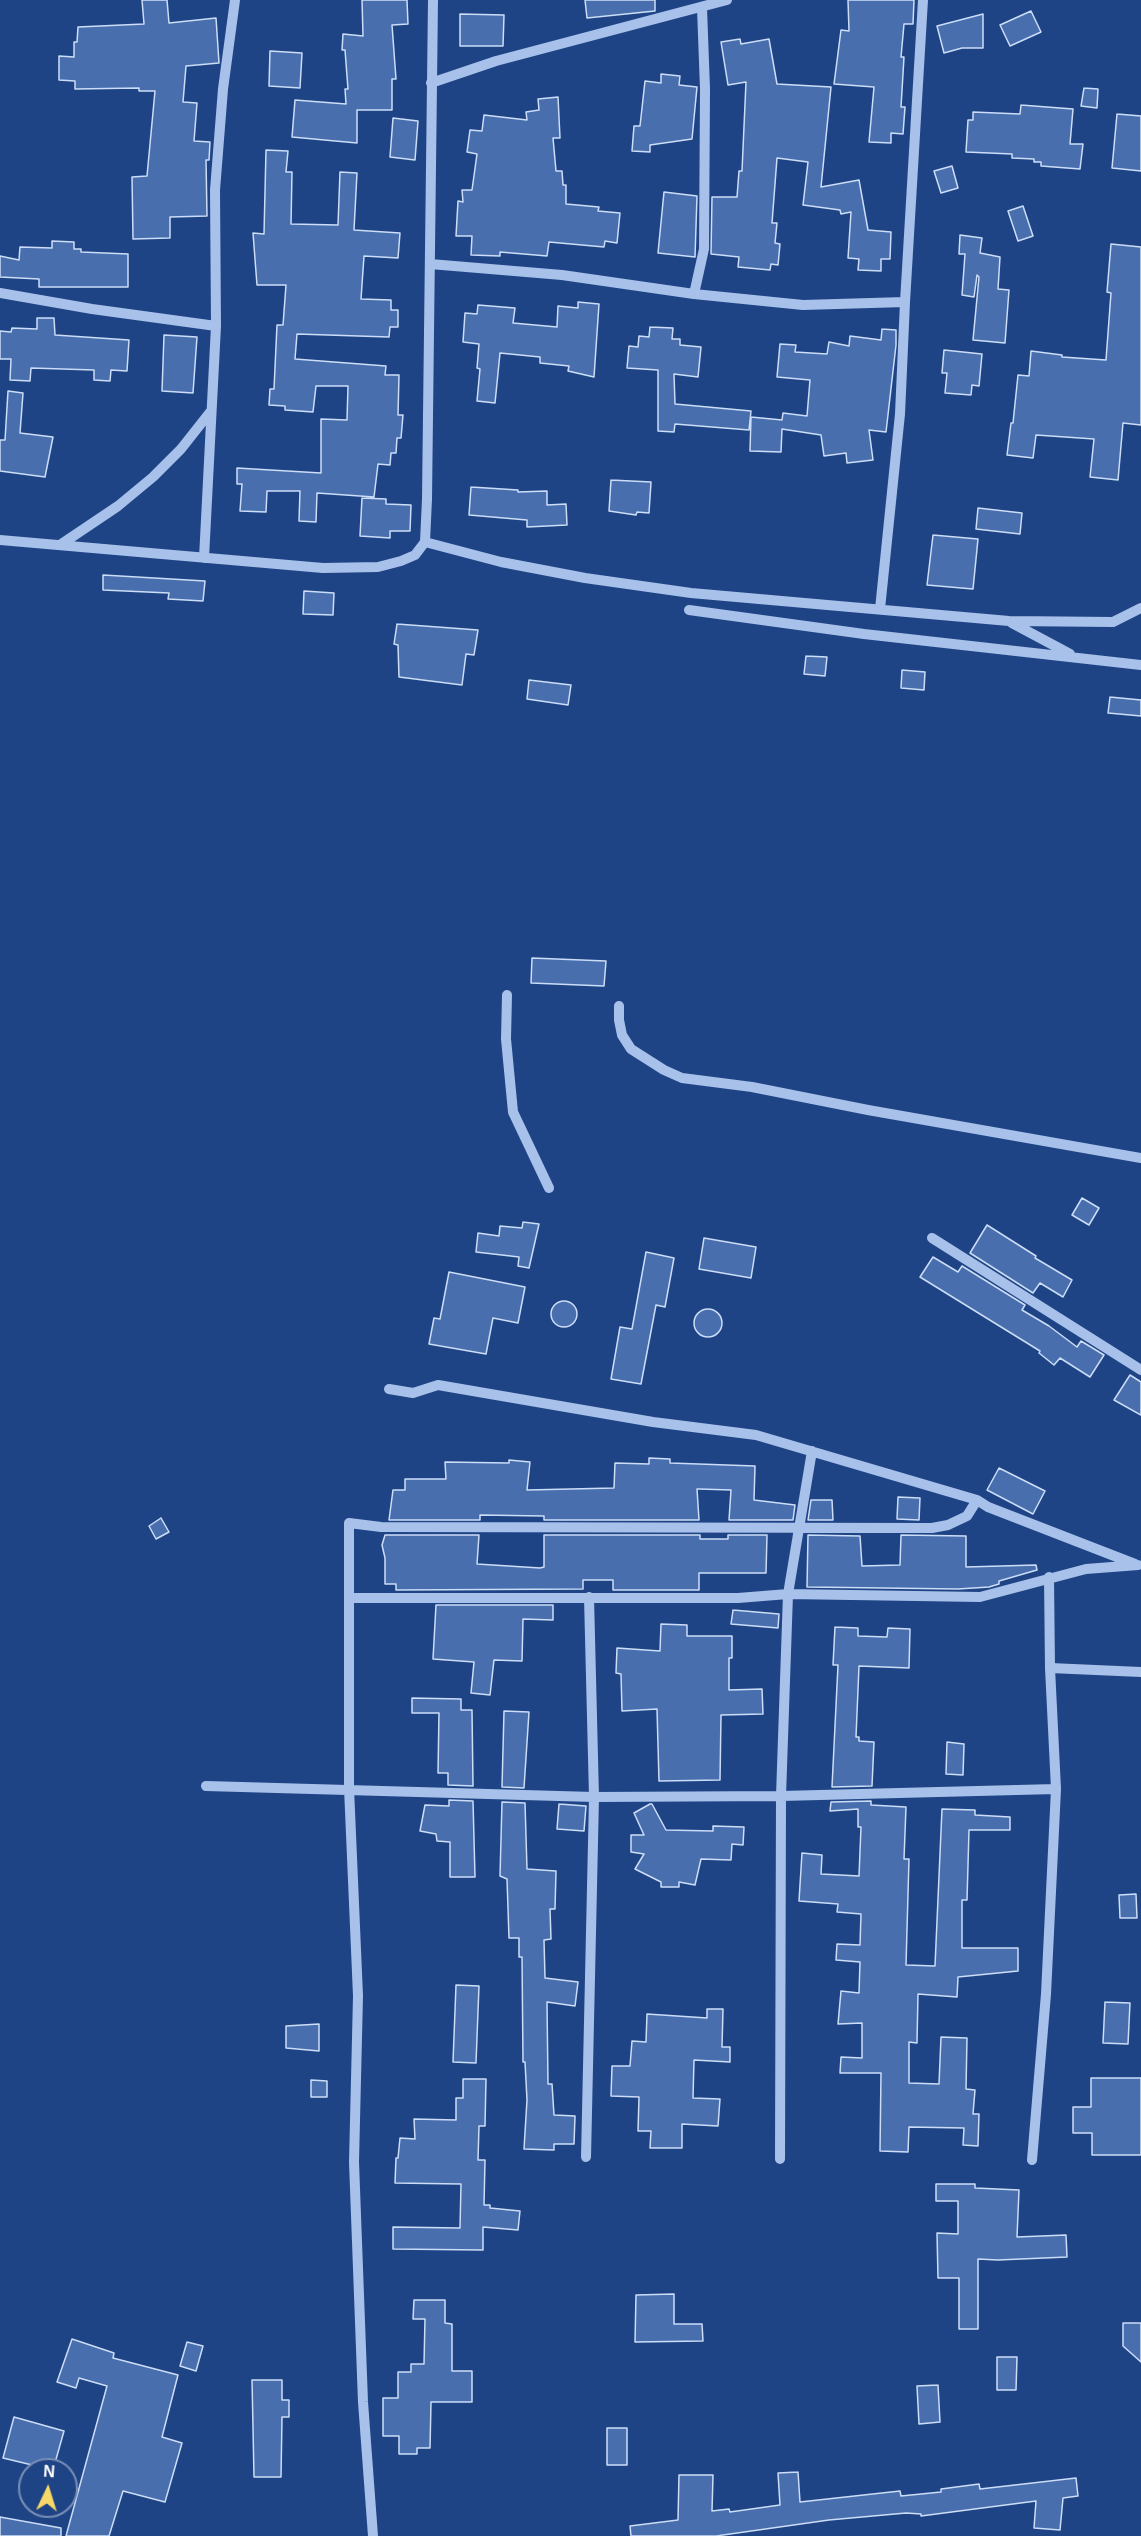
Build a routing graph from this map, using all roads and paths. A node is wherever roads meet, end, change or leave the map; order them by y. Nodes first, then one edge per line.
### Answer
1 (235, 0) edge
2 (433, 0) edge
3 (727, 0) edge
4 (923, 0) edge
5 (702, 8) junction
6 (431, 83) junction
7 (430, 264) junction
8 (0, 292) edge
9 (694, 294) junction
10 (905, 302) junction
11 (216, 326) junction
12 (211, 411) junction
13 (0, 540) edge
14 (424, 542) junction
15 (60, 545) junction
16 (204, 558) junction
17 (1141, 608) edge
18 (880, 609) junction
19 (689, 610) dead end
20 (1010, 621) junction
21 (1075, 657) junction
22 (1141, 665) edge
23 (507, 995) dead end
24 (619, 1006) dead end
25 (1141, 1158) edge
26 (549, 1188) dead end
27 (932, 1238) dead end
28 (1141, 1370) edge
29 (389, 1389) dead end
30 (812, 1451) junction
31 (977, 1500) junction
32 (799, 1528) junction
33 (1139, 1565) edge
34 (1049, 1577) junction
35 (788, 1594) junction
36 (589, 1596) junction
37 (350, 1598) junction
38 (1050, 1668) junction
39 (1141, 1672) edge
40 (206, 1786) dead end
41 (349, 1788) junction
42 (1056, 1789) junction
43 (781, 1796) junction
44 (594, 1797) junction
45 (586, 2157) dead end
46 (780, 2158) dead end
47 (1032, 2160) dead end
48 (373, 2536) edge

1 - 11 street
2 - 6 street
3 - 5 street
4 - 10 street
5 - 6 street
5 - 9 street
6 - 7 street
7 - 9 street
7 - 14 street
8 - 11 street
9 - 10 street
10 - 18 street
11 - 12 street
12 - 15 street
12 - 16 street
13 - 15 street
14 - 16 street
14 - 18 street
15 - 16 street
17 - 20 street
18 - 20 street
19 - 21 street
20 - 21 street
21 - 22 street
23 - 26 street
24 - 25 street
27 - 28 street
29 - 30 street
30 - 31 street
30 - 32 street
31 - 32 street
31 - 33 street
32 - 35 street
32 - 37 street
33 - 34 street
34 - 35 street
34 - 38 street
35 - 36 street
35 - 43 street
36 - 37 street
36 - 44 street
37 - 41 street
38 - 39 street
38 - 42 street
40 - 41 street
41 - 44 street
41 - 48 street
42 - 43 street
42 - 47 street
43 - 44 street
43 - 46 street
44 - 45 street

